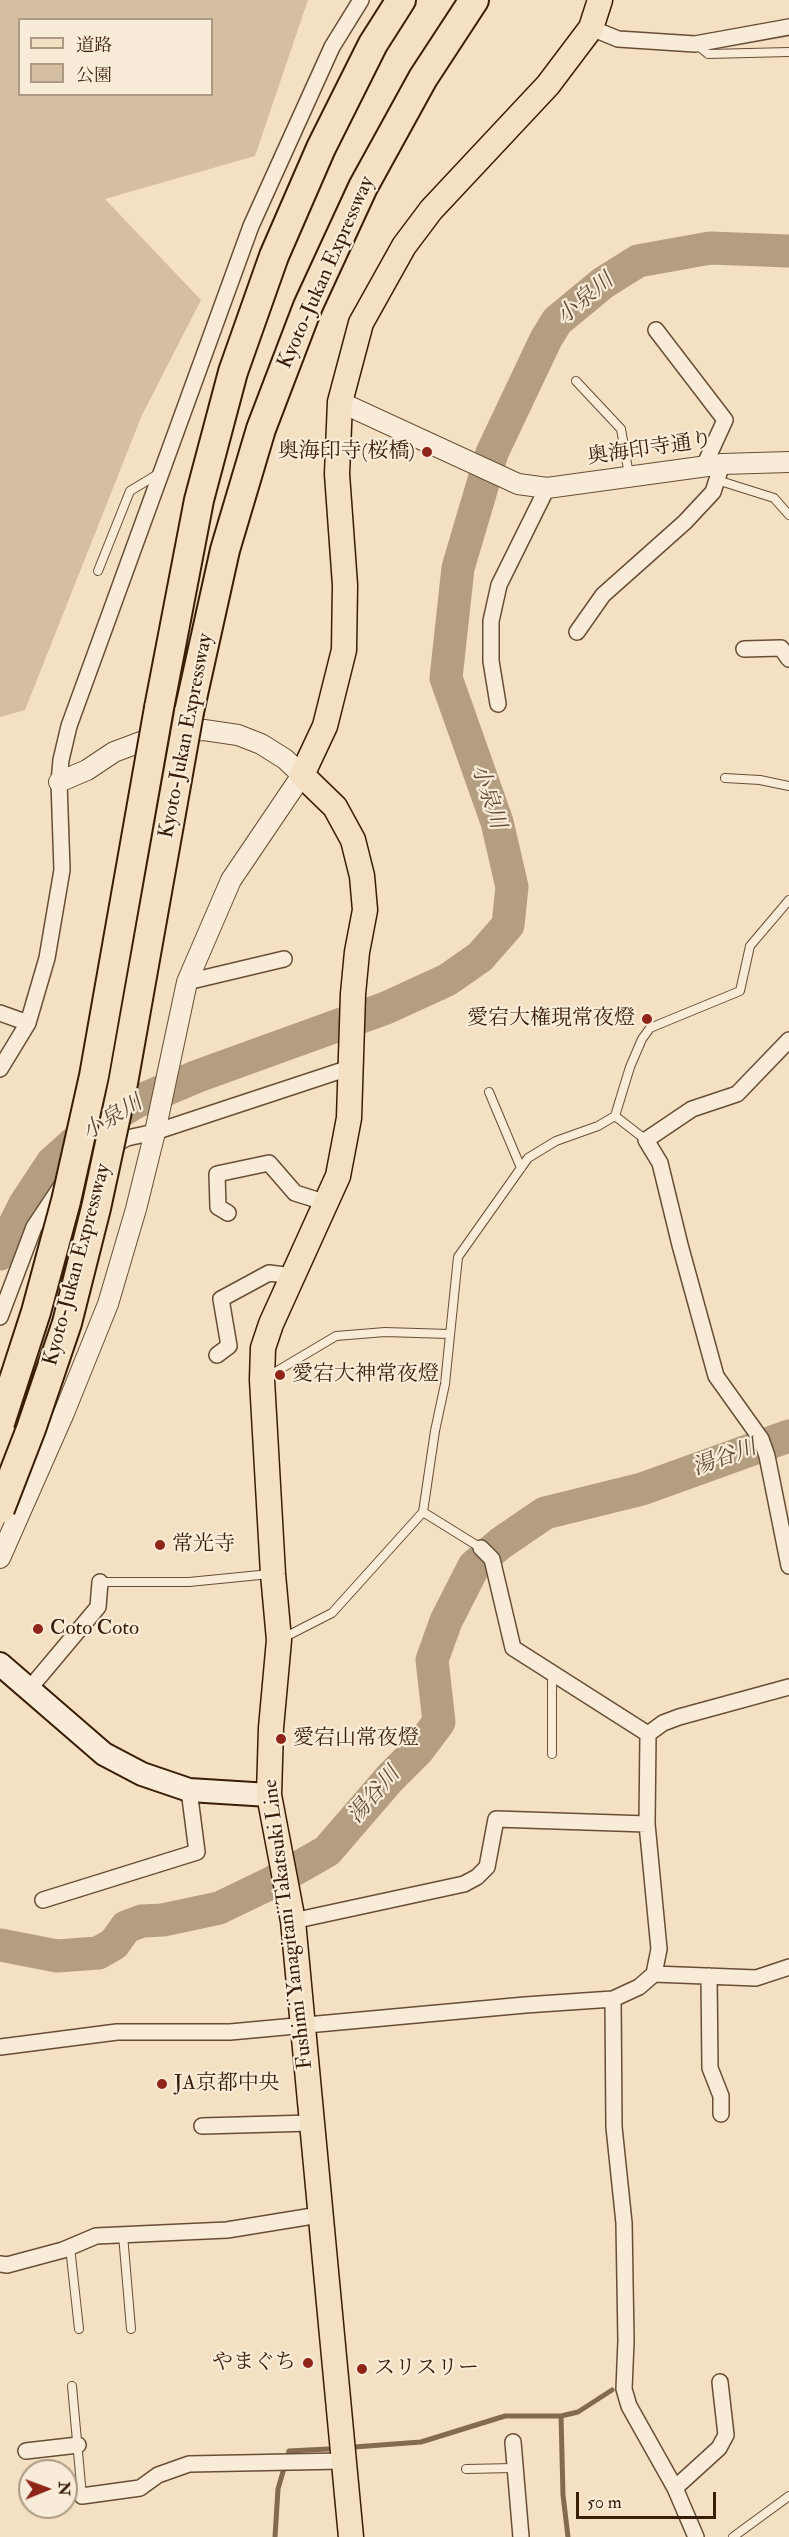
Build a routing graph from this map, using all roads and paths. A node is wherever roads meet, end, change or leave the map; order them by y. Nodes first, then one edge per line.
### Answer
1 (361, 0) edge
2 (400, 0) edge
3 (474, 0) edge
4 (600, 0) edge
5 (789, 27) edge
6 (591, 28) junction
7 (695, 44) junction
8 (789, 52) edge
9 (656, 330) dead end
10 (576, 381) dead end
11 (340, 402) junction
12 (789, 462) edge
13 (714, 470) junction
14 (162, 471) junction
15 (629, 476) junction
16 (547, 488) junction
17 (789, 515) edge
18 (98, 572) dead end
19 (577, 632) dead end
20 (744, 649) dead end
21 (789, 659) edge
22 (498, 704) dead end
23 (302, 775) junction
24 (725, 778) dead end
25 (59, 782) junction
26 (789, 786) edge
27 (789, 900) edge
28 (284, 959) dead end
29 (187, 982) junction
30 (0, 1013) edge
31 (28, 1023) junction
32 (789, 1040) edge
33 (352, 1064) junction
34 (0, 1067) edge
35 (489, 1092) dead end
36 (615, 1116) junction
37 (156, 1128) junction
38 (646, 1140) junction
39 (521, 1168) junction
40 (327, 1203) junction
41 (228, 1213) dead end
42 (293, 1276) junction
43 (0, 1317) edge
44 (449, 1334) junction
45 (217, 1355) dead end
46 (262, 1380) junction
47 (0, 1423) edge
48 (0, 1509) edge
49 (423, 1512) junction
50 (486, 1553) joint
51 (0, 1558) edge
52 (789, 1566) edge
53 (273, 1574) junction
54 (100, 1582) joint
55 (279, 1641) junction
56 (0, 1664) edge
57 (552, 1673) junction
58 (789, 1687) edge
59 (30, 1688) junction
60 (648, 1734) junction
61 (552, 1754) dead end
62 (189, 1790) junction
63 (269, 1795) junction
64 (647, 1824) junction
65 (43, 1900) dead end
66 (293, 1922) junction
67 (789, 1966) edge
68 (654, 1974) junction
69 (709, 1976) junction
70 (613, 1999) junction
71 (303, 2026) junction
72 (0, 2047) edge
73 (721, 2114) dead end
74 (311, 2123) junction
75 (202, 2126) dead end
76 (319, 2216) junction
77 (123, 2233) junction
78 (70, 2247) junction
79 (0, 2264) edge
80 (79, 2329) dead end
81 (130, 2329) dead end
82 (720, 2382) dead end
83 (72, 2386) dead end
84 (513, 2442) dead end
85 (78, 2445) junction
86 (26, 2451) dead end
87 (342, 2461) junction
88 (514, 2468) junction
89 (466, 2469) dead end
90 (675, 2488) junction
91 (82, 2496) joint
92 (789, 2496) edge
93 (351, 2537) edge
94 (521, 2537) edge
95 (696, 2537) edge
96 (733, 2537) edge

1 - 14 street
2 - 47 highway, Kyoto-Jukan Expressway, bridge
3 - 48 highway, Kyoto-Jukan Expressway, bridge
4 - 6 main road
5 - 7 street
6 - 7 street
6 - 11 main road
7 - 8 lane
9 - 13 street
10 - 15 lane
11 - 16 street, 奥海印寺通り
11 - 23 main road
12 - 13 street, 奥海印寺通り
13 - 15 street, 奥海印寺通り
13 - 17 lane
13 - 19 street
14 - 18 lane
14 - 25 street
15 - 16 street, 奥海印寺通り
16 - 22 street
20 - 21 street
23 - 25 street
23 - 29 street
23 - 33 main road, Fushimi Yanagitani Takatsuki Line
24 - 26 lane
25 - 31 street
27 - 36 lane
28 - 29 street
29 - 37 street
30 - 31 street
31 - 34 street
32 - 38 street
33 - 37 street
33 - 40 main road, Fushimi Yanagitani Takatsuki Line
35 - 39 lane
36 - 38 lane
36 - 39 lane
37 - 43 street
37 - 51 street
38 - 52 street
39 - 44 lane
40 - 41 street
40 - 42 main road, Fushimi Yanagitani Takatsuki Line
42 - 45 street
42 - 46 main road, Fushimi Yanagitani Takatsuki Line
44 - 46 lane
44 - 49 lane
46 - 53 main road, Fushimi Yanagitani Takatsuki Line
49 - 50 lane
49 - 55 lane
50 - 57 street
53 - 54 lane
53 - 55 main road, Fushimi Yanagitani Takatsuki Line
54 - 59 street
55 - 63 main road, Fushimi Yanagitani Takatsuki Line
56 - 59 main road
57 - 60 street
57 - 61 lane
58 - 60 street
59 - 62 main road
60 - 64 street
62 - 63 main road
62 - 65 street
63 - 66 main road, Fushimi Yanagitani Takatsuki Line
64 - 66 street
64 - 68 street
66 - 71 main road, Fushimi Yanagitani Takatsuki Line
67 - 69 street
68 - 69 street
68 - 70 street
69 - 73 street
70 - 71 street
70 - 90 street
71 - 72 street
71 - 74 main road, Fushimi Yanagitani Takatsuki Line
74 - 75 street
74 - 76 main road, Fushimi Yanagitani Takatsuki Line
76 - 77 street
76 - 87 main road, Fushimi Yanagitani Takatsuki Line
77 - 78 street
77 - 81 lane
78 - 79 street
78 - 80 lane
82 - 90 street
83 - 85 lane
84 - 88 street
85 - 86 street
85 - 91 lane
87 - 91 street
87 - 93 main road, Fushimi Yanagitani Takatsuki Line
88 - 89 lane
88 - 94 street
90 - 95 street
92 - 96 lane

